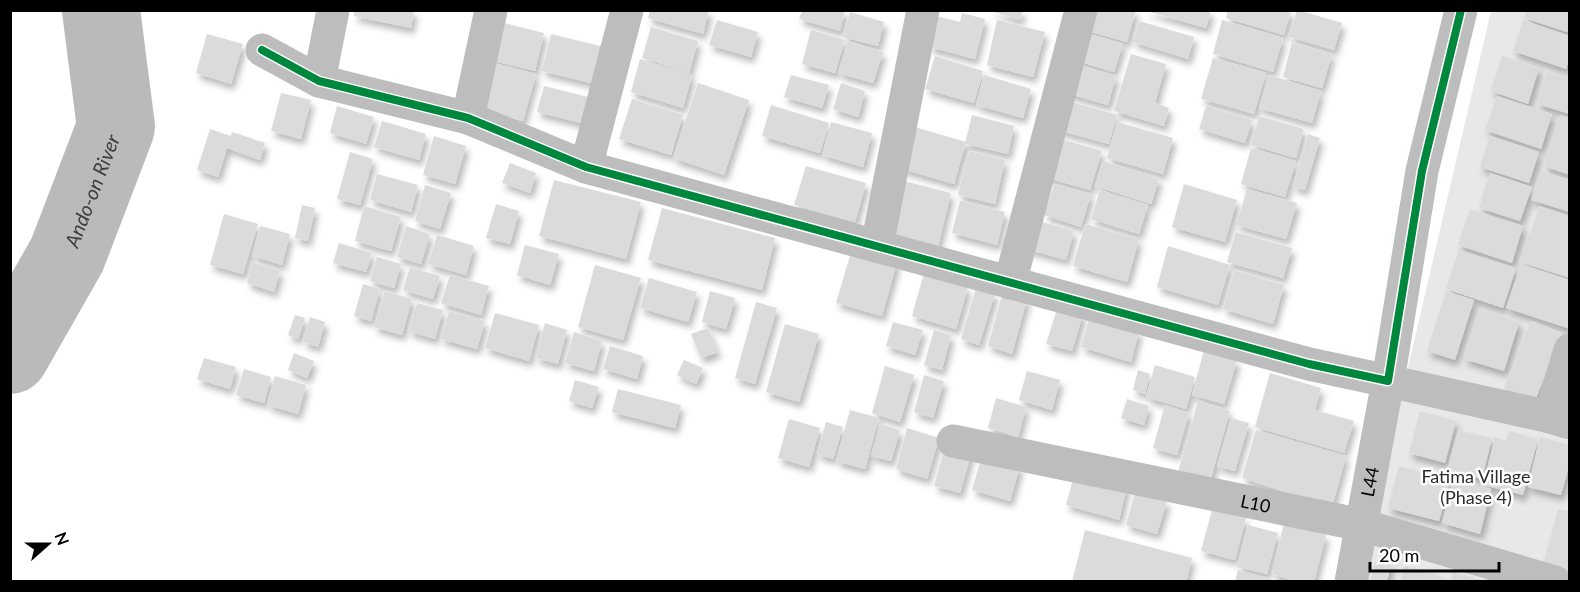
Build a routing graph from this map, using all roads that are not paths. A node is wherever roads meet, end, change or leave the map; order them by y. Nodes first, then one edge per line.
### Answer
1 (333, 10) edge
2 (491, 10) edge
3 (627, 10) edge
4 (923, 10) edge
5 (1081, 10) edge
6 (1461, 10) edge
7 (262, 50) dead end
8 (319, 81) junction
9 (468, 118) junction
10 (586, 167) junction
11 (877, 246) junction
12 (1010, 283) junction
13 (1569, 350) edge
14 (1388, 381) junction
15 (1560, 420) edge
16 (953, 441) dead end
17 (1362, 525) junction
18 (1351, 582) edge
19 (1556, 582) edge

1 - 8 street
2 - 9 street
3 - 10 street
4 - 11 street
5 - 12 street
6 - 14 street, L44
7 - 8 street
8 - 9 street
9 - 10 street
10 - 11 street
11 - 12 street
12 - 14 street
13 - 15 street
14 - 15 street
14 - 17 street, L44
16 - 17 street, L10
17 - 18 street, L44
17 - 19 street, L10

